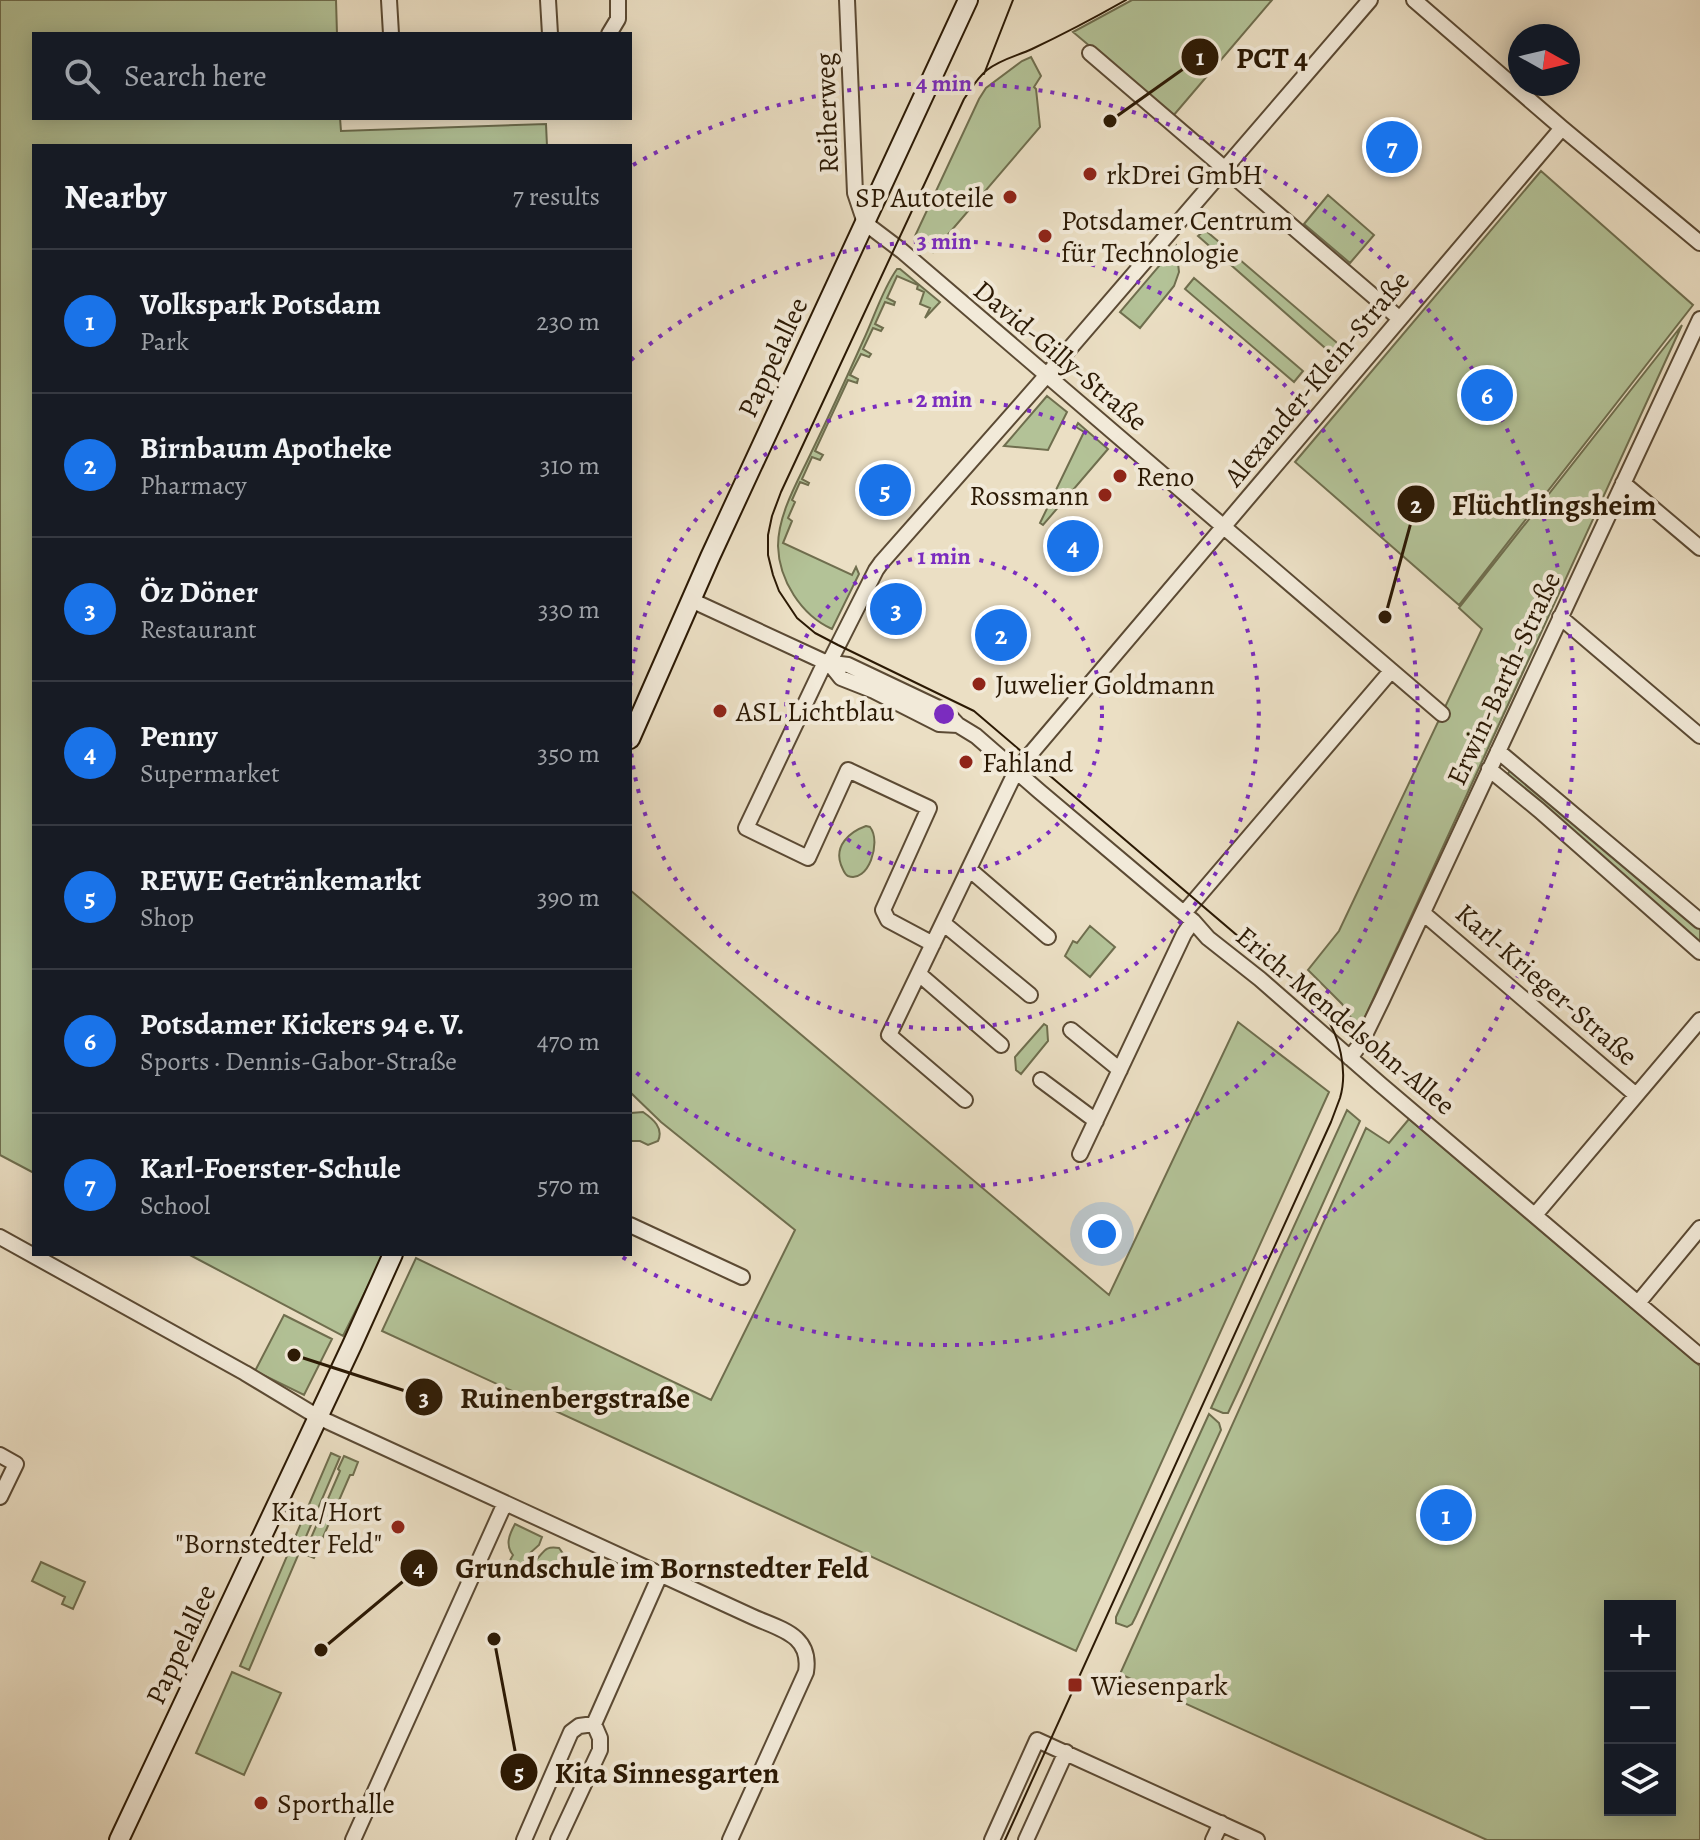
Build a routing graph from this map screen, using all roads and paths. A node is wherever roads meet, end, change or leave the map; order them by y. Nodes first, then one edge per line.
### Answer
1 (389, 0) edge
2 (548, 0) edge
3 (618, 0) edge
4 (847, 0) edge
5 (968, 0) edge
6 (1370, 0) edge
7 (1414, 0) edge
8 (391, 32) edge
9 (550, 32) edge
10 (610, 32) edge
11 (1090, 53) dead end
12 (1562, 128) junction
13 (1225, 168) junction
14 (865, 223) junction
15 (1700, 243) edge
16 (1400, 319) junction
17 (1700, 319) edge
18 (1046, 376) junction
19 (1623, 483) junction
20 (1223, 528) junction
21 (1700, 548) edge
22 (691, 600) junction
23 (1560, 617) junction
24 (827, 662) junction
25 (1391, 671) junction
26 (1442, 714) dead end
27 (632, 734) edge
28 (1700, 736) edge
29 (1498, 751) junction
30 (1489, 769) junction
31 (1016, 771) junction
32 (969, 869) junction
33 (1423, 913) junction
34 (1189, 917) junction
35 (1700, 921) edge
36 (943, 923) junction
37 (1048, 937) dead end
38 (933, 944) junction
39 (1700, 952) edge
40 (919, 974) junction
41 (1030, 995) dead end
42 (1700, 1020) edge
43 (1071, 1030) dead end
44 (1001, 1045) dead end
45 (1350, 1058) junction
46 (1120, 1070) junction
47 (1041, 1080) dead end
48 (1636, 1095) junction
49 (965, 1100) dead end
50 (1096, 1121) junction
51 (1080, 1154) dead end
52 (1535, 1215) junction
53 (632, 1226) edge
54 (1700, 1228) edge
55 (0, 1237) edge
56 (32, 1255) edge
57 (34, 1256) edge
58 (392, 1256) edge
59 (742, 1277) dead end
60 (1638, 1303) junction
61 (1700, 1356) edge
62 (318, 1417) junction
63 (0, 1455) edge
64 (0, 1497) edge
65 (505, 1503) junction
66 (660, 1575) junction
67 (594, 1724) junction
68 (1066, 1752) junction
69 (1221, 1823) junction
70 (119, 1840) edge
71 (353, 1840) edge
72 (524, 1840) edge
73 (558, 1840) edge
74 (730, 1840) edge
75 (992, 1840) edge
76 (1026, 1840) edge
77 (1213, 1840) edge
78 (1257, 1840) edge

1 - 8 street
2 - 9 street
3 - 10 street
4 - 14 street, Reiherweg
5 - 14 street, Pappelallee
6 - 13 street
7 - 12 street
11 - 13 street
12 - 15 street
12 - 16 street, Alexander-Klein-Straße
13 - 16 street
13 - 18 street
14 - 18 street, David-Gilly-Straße
14 - 22 street, Pappelallee
16 - 20 street, Alexander-Klein-Straße
17 - 19 street, Erwin-Barth-Straße
18 - 20 street, David-Gilly-Straße
18 - 24 street
19 - 21 street
19 - 23 street, Erwin-Barth-Straße
20 - 25 street, David-Gilly-Straße
20 - 31 street, Alexander-Klein-Straße
22 - 24 street, Erich-Mendelsohn-Allee
22 - 27 street, Pappelallee
23 - 28 street
23 - 29 street, Erwin-Barth-Straße
24 - 31 street, Erich-Mendelsohn-Allee
24 - 38 street
25 - 26 street, David-Gilly-Straße
25 - 34 street
29 - 30 street, Erwin-Barth-Straße
29 - 35 street
30 - 33 street, Erwin-Barth-Straße
30 - 39 street
31 - 32 street, Alexander-Klein-Straße
31 - 34 street, Erich-Mendelsohn-Allee
32 - 36 street, Alexander-Klein-Straße
32 - 37 street
33 - 45 street, Erwin-Barth-Straße
33 - 48 street, Karl-Krieger-Straße
34 - 45 street, Erich-Mendelsohn-Allee
34 - 46 street
36 - 38 street, Alexander-Klein-Straße
36 - 41 street
38 - 40 street, Alexander-Klein-Straße
40 - 44 street
40 - 49 street, Alexander-Klein-Straße
42 - 48 street
43 - 46 street
45 - 52 street, Erich-Mendelsohn-Allee
46 - 50 street
47 - 50 street
48 - 52 street
50 - 51 street
52 - 60 street, Erich-Mendelsohn-Allee
53 - 59 street
54 - 60 street
55 - 56 street
57 - 62 street
58 - 62 street, Pappelallee
60 - 61 street, Erich-Mendelsohn-Allee
62 - 65 street
62 - 70 street, Pappelallee
63 - 64 street
65 - 66 street
65 - 71 street
66 - 67 street
66 - 74 street
67 - 72 street
67 - 73 street
68 - 69 street
68 - 75 street
68 - 76 street
69 - 77 street
69 - 78 street

